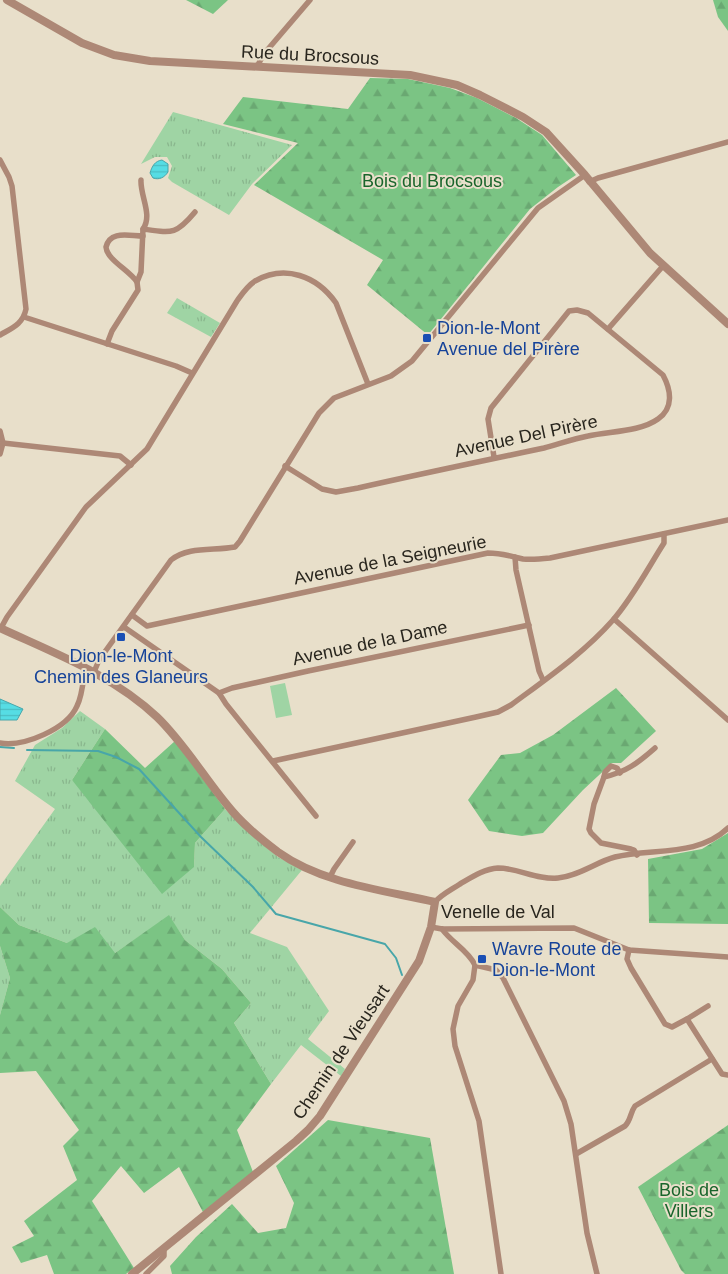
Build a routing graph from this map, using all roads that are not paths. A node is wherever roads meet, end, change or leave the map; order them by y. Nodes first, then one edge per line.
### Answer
1 (7, 0) edge
2 (310, 0) edge
3 (257, 68) junction
4 (728, 142) edge
5 (0, 160) edge
6 (587, 178) junction
7 (141, 180) dead end
8 (195, 212) dead end
9 (143, 232) junction
10 (663, 266) junction
11 (137, 282) junction
12 (24, 317) junction
13 (728, 324) edge
14 (608, 329) junction
15 (0, 335) edge
16 (107, 344) junction
17 (192, 374) junction
18 (368, 384) junction
19 (0, 431) edge
20 (3, 443) junction
21 (0, 454) edge
22 (494, 458) junction
23 (131, 465) junction
24 (285, 466) junction
25 (728, 520) edge
26 (664, 534) junction
27 (515, 557) junction
28 (132, 615) junction
29 (614, 620) junction
30 (529, 625) junction
31 (147, 626) junction
32 (124, 627) junction
33 (0, 628) edge
34 (140, 637) junction
35 (85, 667) junction
36 (94, 672) junction
37 (543, 680) junction
38 (219, 693) junction
39 (728, 720) edge
40 (0, 743) edge
41 (655, 748) dead end
42 (273, 761) junction
43 (316, 816) dead end
44 (728, 828) edge
45 (353, 842) dead end
46 (637, 855) junction
47 (330, 877) junction
48 (435, 902) junction
49 (431, 927) junction
50 (442, 930) junction
51 (629, 950) junction
52 (728, 957) edge
53 (475, 965) junction
54 (708, 1006) dead end
55 (687, 1019) junction
56 (712, 1059) junction
57 (728, 1075) edge
58 (576, 1154) junction
59 (164, 1249) junction
60 (598, 1273) edge
61 (132, 1274) edge
62 (146, 1274) edge
63 (501, 1274) edge

1 - 3 street, Rue du Brocsous
2 - 3 street
3 - 6 street, Rue du Brocsous
4 - 6 street
5 - 12 street
6 - 10 street, Rue du Brocsous
6 - 18 street
7 - 9 street
8 - 9 street
9 - 11 street
9 - 11 street
10 - 13 street, Rue du Brocsous
10 - 14 street
11 - 16 street
12 - 15 street
12 - 16 street
14 - 22 street, Avenue Del Pirère
14 - 22 street, Avenue Del Pirère
16 - 17 street
17 - 18 street
17 - 23 street
18 - 24 street
19 - 20 street
20 - 21 street
20 - 23 street
22 - 24 street, Avenue Del Pirère
23 - 33 street
24 - 28 street
25 - 26 street, Avenue de la Seigneurie
26 - 27 street, Avenue de la Seigneurie
26 - 29 street
27 - 30 street
27 - 31 street, Avenue de la Seigneurie
28 - 31 street
28 - 32 street
29 - 37 street
29 - 39 street
30 - 37 street
30 - 38 street, Avenue de la Dame
31 - 34 street
32 - 34 street
32 - 36 street
33 - 35 street
34 - 38 street
35 - 36 street
35 - 40 street
36 - 47 street
37 - 42 street
38 - 42 street
41 - 46 street
42 - 43 street
44 - 46 street
45 - 47 street
46 - 48 street
47 - 48 street
48 - 49 street, Chemin de Vieusart
49 - 50 street, Venelle de Val
49 - 59 street, Chemin de Vieusart
50 - 51 street, Venelle de Val
50 - 53 street
51 - 52 street
51 - 55 street
53 - 58 street
53 - 63 street
54 - 55 street
55 - 56 street
56 - 57 street
56 - 58 street
58 - 60 street
59 - 61 street, Chemin de Vieusart
59 - 62 street, Chemin de Vieusart

